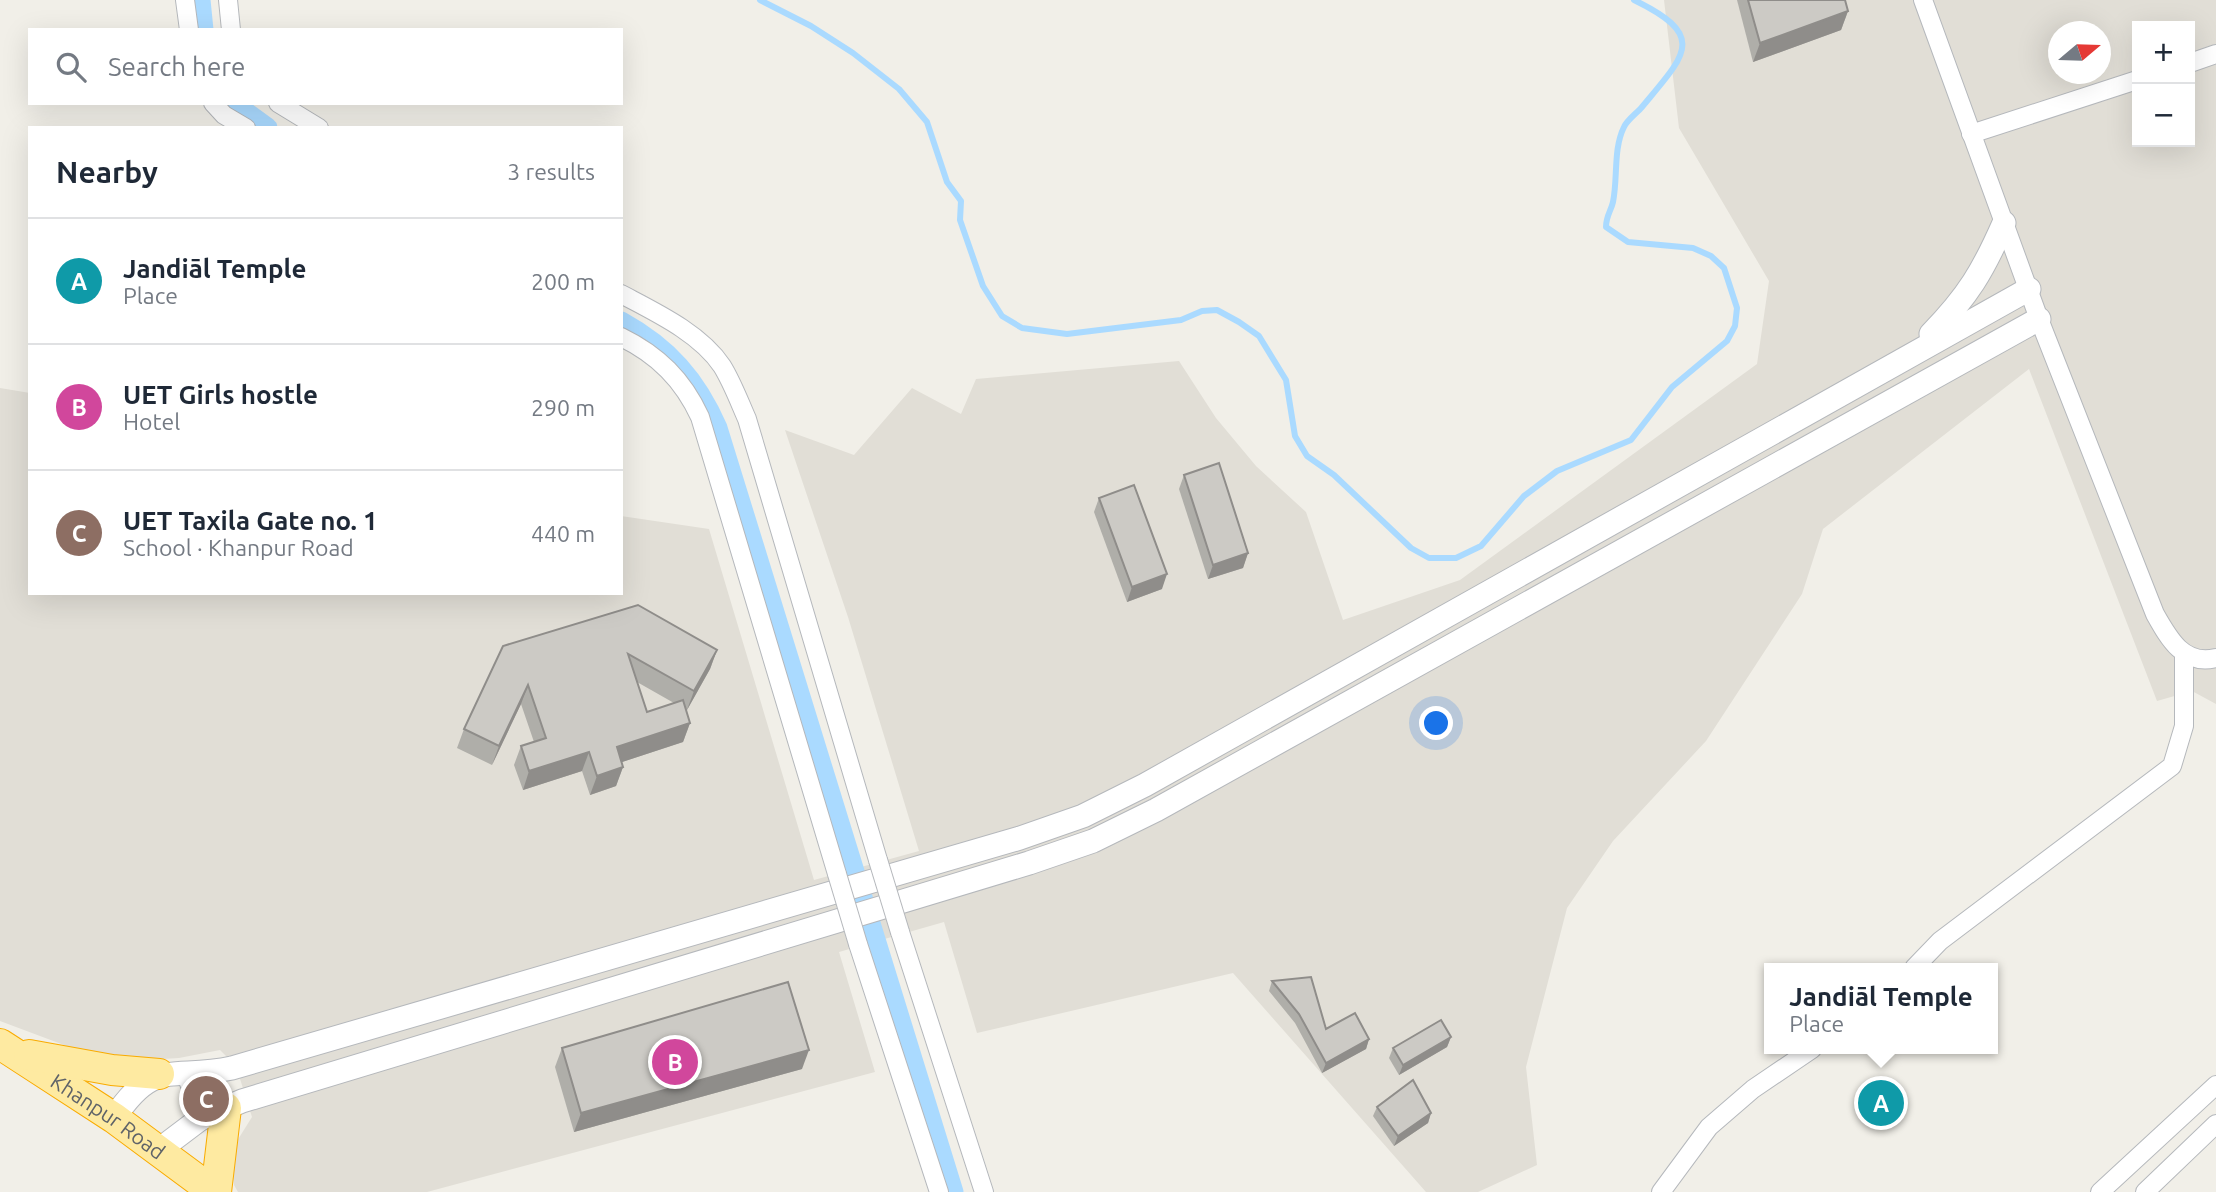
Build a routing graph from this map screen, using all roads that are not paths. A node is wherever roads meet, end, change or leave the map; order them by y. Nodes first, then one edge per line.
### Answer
1 (185, 0) edge
2 (228, 0) edge
3 (1923, 0) edge
4 (189, 28) edge
5 (231, 28) edge
6 (2216, 54) edge
7 (2195, 61) edge
8 (2132, 82) edge
9 (215, 105) edge
10 (281, 105) edge
11 (243, 126) edge
12 (316, 126) edge
13 (1971, 134) junction
14 (2004, 223) junction
15 (2029, 289) junction
16 (623, 295) edge
17 (2039, 319) junction
18 (623, 338) edge
19 (1911, 354) junction
20 (2184, 654) junction
21 (2216, 658) edge
22 (1919, 963) edge
23 (8, 1048) edge
24 (1805, 1054) edge
25 (159, 1074) junction
26 (188, 1074) junction
27 (2216, 1085) edge
28 (213, 1113) junction
29 (114, 1118) junction
30 (2216, 1124) edge
31 (159, 1150) junction
32 (215, 1192) edge
33 (939, 1192) edge
34 (984, 1192) edge
35 (1661, 1192) edge
36 (2100, 1192) edge
37 (2145, 1192) edge

1 - 4 street
2 - 5 street
3 - 13 street
6 - 7 street
8 - 13 street
9 - 11 street
10 - 12 street
13 - 14 street
14 - 15 street
14 - 19 street
15 - 17 street
15 - 19 street
16 - 34 street, bridge
17 - 20 street
17 - 28 street
18 - 33 street, bridge
19 - 26 street
20 - 21 street
20 - 22 street
23 - 25 highway
23 - 29 highway, Khanpur Road
24 - 35 street
25 - 26 street
25 - 29 street
26 - 28 street
27 - 36 street
28 - 31 street
28 - 32 highway
29 - 31 highway, Khanpur Road
30 - 37 street
31 - 32 highway, Khanpur Road

